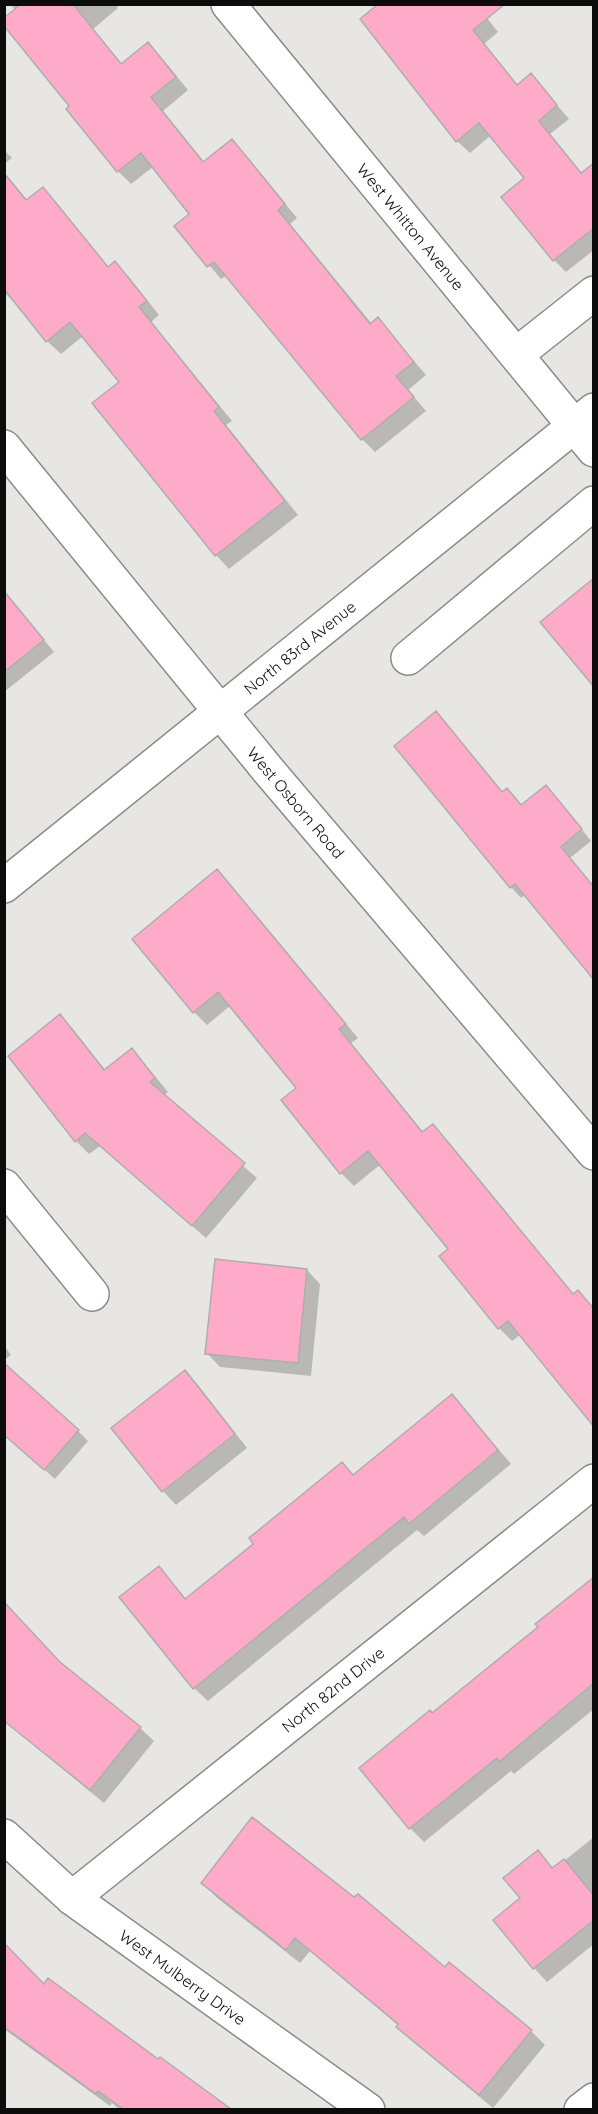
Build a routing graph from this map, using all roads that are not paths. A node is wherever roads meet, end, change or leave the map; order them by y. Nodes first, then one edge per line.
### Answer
1 (228, 4) edge
2 (594, 293) edge
3 (517, 354) junction
4 (587, 429) edge
5 (4, 447) edge
6 (594, 503) edge
7 (408, 657) dead end
8 (220, 710) junction
9 (4, 886) edge
10 (594, 1153) edge
11 (4, 1186) edge
12 (92, 1294) dead end
13 (594, 1481) edge
14 (4, 1836) edge
15 (72, 1898) junction
16 (594, 2100) edge
17 (368, 2109) edge
18 (581, 2109) edge

1 - 3 street, West Whitton Avenue
2 - 3 street
3 - 4 street, West Whitton Avenue
4 - 8 street, North 83rd Avenue
5 - 8 street, West Osborn Road
6 - 7 street
8 - 9 street, North 83rd Avenue
8 - 10 street, West Osborn Road
11 - 12 street
13 - 15 street, North 82nd Drive
14 - 15 street, West Mulberry Drive
15 - 17 street, West Mulberry Drive
16 - 18 street

